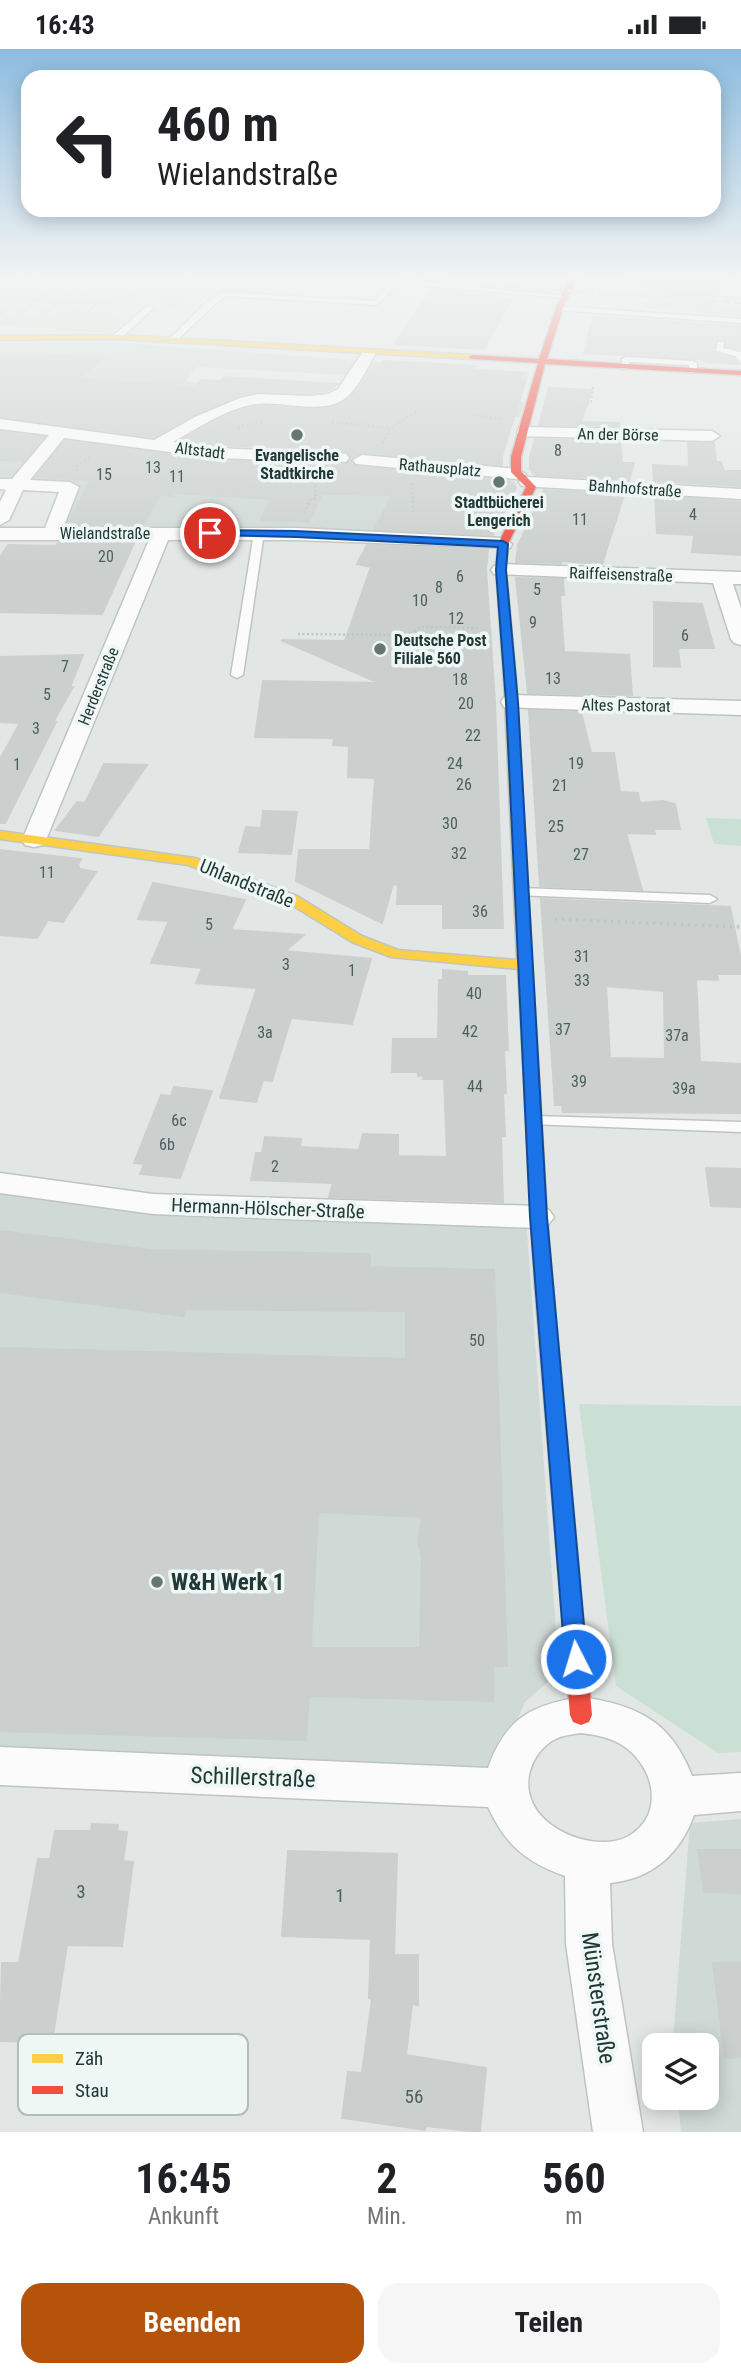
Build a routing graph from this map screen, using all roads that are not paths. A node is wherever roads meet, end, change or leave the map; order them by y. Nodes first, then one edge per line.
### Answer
1 (357, 371) edge
2 (542, 371) edge
3 (703, 371) edge
4 (741, 372) edge
5 (0, 424) edge
6 (61, 431) junction
7 (525, 432) junction
8 (712, 436) dead end
9 (157, 445) junction
10 (340, 458) dead end
11 (362, 460) dead end
12 (523, 478) junction
13 (8, 485) edge
14 (741, 494) edge
15 (0, 520) edge
16 (52, 533) junction
17 (161, 533) junction
18 (259, 533) junction
19 (0, 534) edge
20 (506, 538) junction
21 (501, 570) junction
22 (731, 577) edge
23 (741, 639) edge
24 (237, 675) dead end
25 (512, 702) junction
26 (741, 708) edge
27 (0, 835) edge
28 (34, 839) junction
29 (521, 893) junction
30 (709, 899) dead end
31 (524, 965) junction
32 (534, 1121) junction
33 (741, 1127) edge
34 (0, 1183) edge
35 (538, 1217) junction
36 (581, 1715) junction
37 (0, 1766) edge
38 (506, 1788) junction
39 (741, 1792) edge
40 (676, 1797) junction
41 (587, 1863) junction
42 (618, 2132) edge

1 - 9 street
2 - 7 street
3 - 4 street
5 - 6 street, Altstadt
6 - 9 street, Altstadt
6 - 13 street
7 - 8 street, An der Börse
7 - 12 street
9 - 10 street, Altstadt
11 - 12 street, Rathausplatz
12 - 14 street, Bahnhofstraße
12 - 20 street
13 - 15 street
13 - 16 street
16 - 17 street, Wielandstraße
16 - 19 street, Wielandstraße
17 - 18 street, Wielandstraße
17 - 28 street, Herderstraße
18 - 20 street, Wielandstraße
18 - 24 lane
20 - 21 street
21 - 22 street, Raiffeisenstraße
21 - 25 street
22 - 23 street
25 - 26 street, Altes Pastorat
25 - 29 street
27 - 28 street, Uhlandstraße
28 - 31 street, Uhlandstraße
29 - 30 lane
29 - 31 street
31 - 32 street
32 - 33 lane
32 - 35 street
34 - 35 street, Hermann-Hölscher-Straße
35 - 36 street
36 - 38 street
36 - 40 street
37 - 38 street, Schillerstraße
38 - 41 street
39 - 40 street
40 - 41 street
41 - 42 street, Münsterstraße

